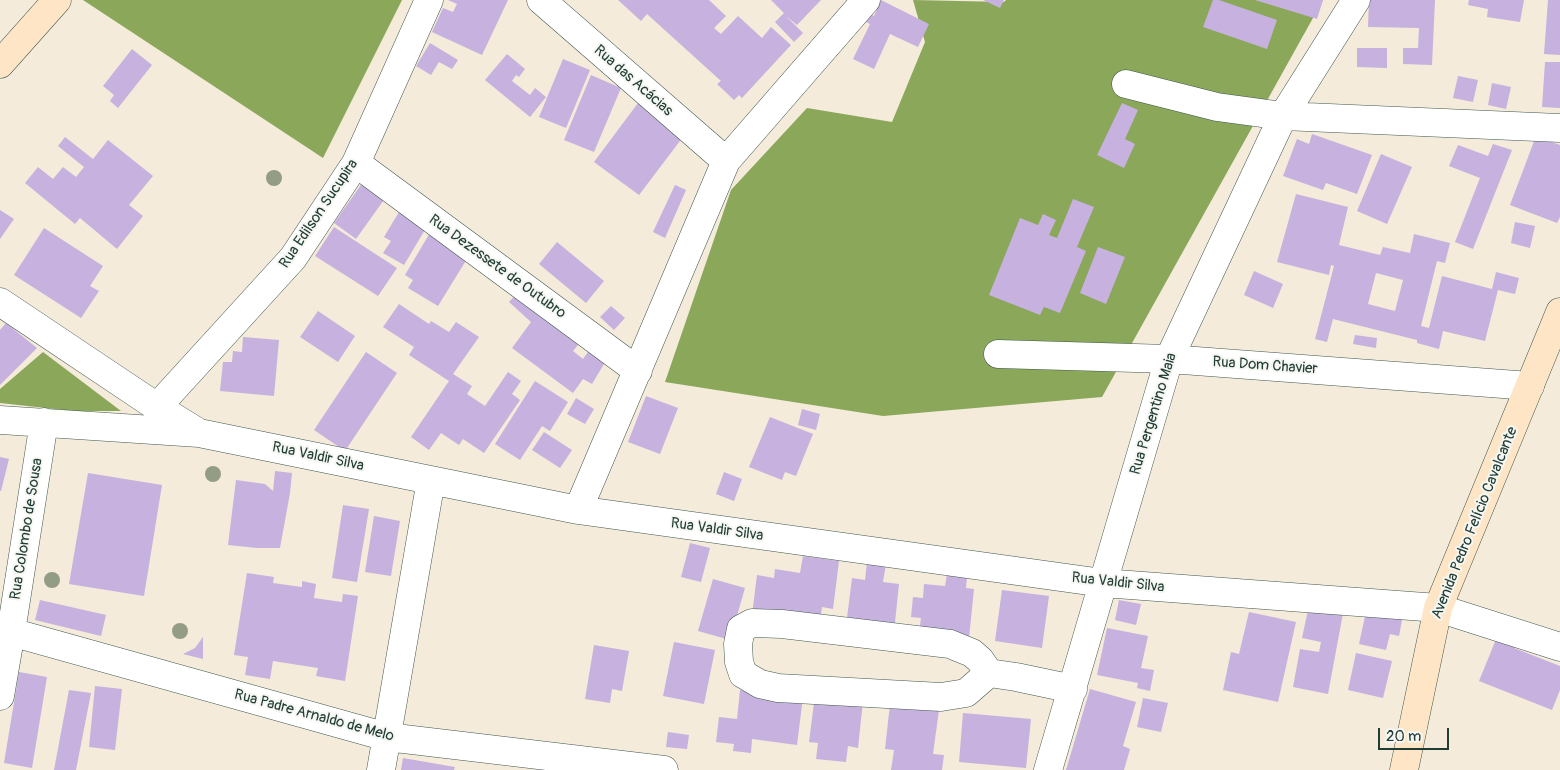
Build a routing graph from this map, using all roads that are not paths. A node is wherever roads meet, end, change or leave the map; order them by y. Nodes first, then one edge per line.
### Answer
1 (58, 0) edge
2 (429, 0) edge
3 (541, 0) edge
4 (866, 0) edge
5 (1356, 0) edge
6 (0, 64) edge
7 (1126, 84) dead end
8 (1282, 116) junction
9 (1560, 128) edge
10 (726, 161) junction
11 (356, 163) junction
12 (0, 302) edge
13 (1560, 312) edge
14 (998, 354) dead end
15 (1169, 358) junction
16 (1552, 358) edge
17 (638, 371) junction
18 (1530, 386) junction
19 (157, 407) junction
20 (0, 420) edge
21 (44, 422) junction
22 (199, 433) junction
23 (431, 480) junction
24 (578, 510) junction
25 (1103, 583) junction
26 (1438, 608) junction
27 (6, 631) edge
28 (1560, 647) edge
29 (989, 673) junction
30 (1073, 689) junction
31 (0, 696) edge
32 (387, 737) junction
33 (381, 770) edge
34 (664, 770) edge
35 (1048, 770) edge
36 (1404, 770) edge

1 - 6 street
2 - 11 street, Rua Edilson Sucupira
3 - 10 street, Rua das Acácias
4 - 10 street
5 - 8 street, Rua Pergentino Maia
7 - 8 street
8 - 9 street
8 - 15 street, Rua Pergentino Maia
10 - 17 street
11 - 17 street, Rua Dezessete de Outubro
11 - 19 street, Rua Edilson Sucupira
12 - 19 street
13 - 16 street, Avenida Pedro Felício Cavalcante
14 - 15 street, Rua Dom Chavier
15 - 18 street, Rua Dom Chavier
15 - 25 street, Rua Pergentino Maia
16 - 18 street, Avenida Pedro Felício Cavalcante
17 - 24 street
18 - 26 street, Avenida Pedro Felício Cavalcante
19 - 22 street
20 - 21 street, Rua Valdir Silva
21 - 22 street, Rua Valdir Silva
21 - 27 street, Rua Colombo de Sousa
22 - 23 street, Rua Valdir Silva
23 - 24 street, Rua Valdir Silva
23 - 32 street
24 - 25 street, Rua Valdir Silva
25 - 26 street, Rua Valdir Silva
25 - 30 street, Rua Pergentino Maia
26 - 28 street, Rua Valdir Silva
26 - 36 street, Avenida Pedro Felício Cavalcante
27 - 31 street, Rua Colombo de Sousa
27 - 32 street, Rua Padre Arnaldo de Melo
29 - 29 street
29 - 30 street
30 - 35 street, Rua Pergentino Maia
32 - 33 street
32 - 34 street, Rua Padre Arnaldo de Melo

